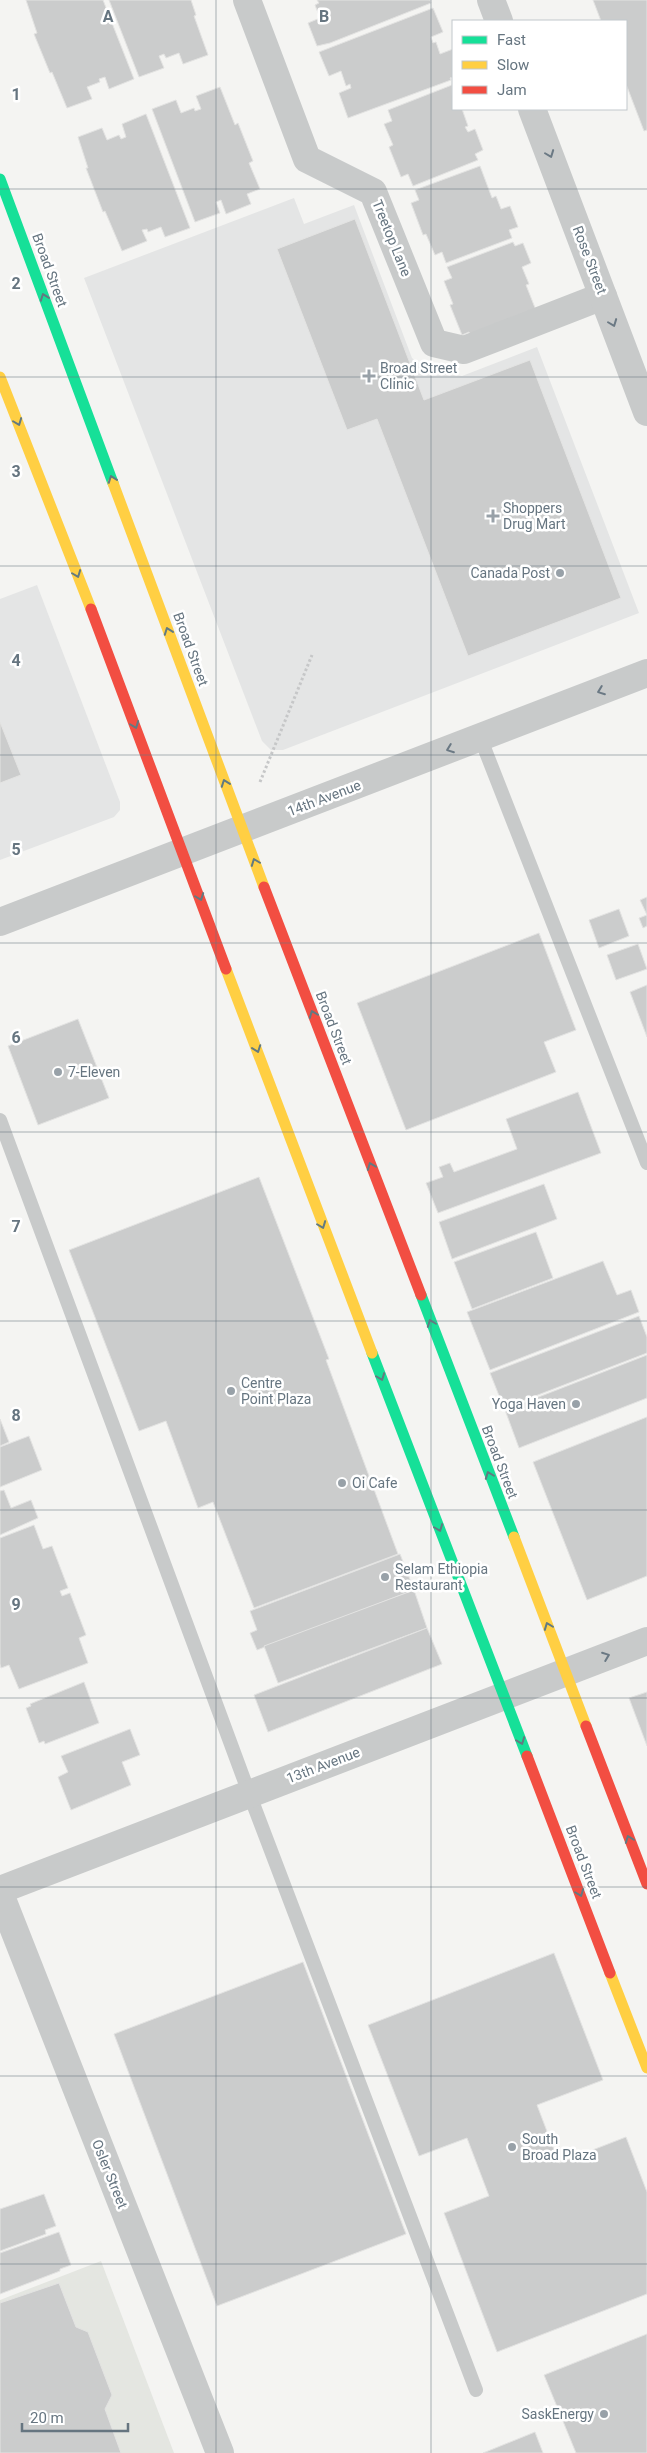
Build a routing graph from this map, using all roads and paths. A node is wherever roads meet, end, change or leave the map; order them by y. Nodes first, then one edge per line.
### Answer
1 (247, 0) edge
2 (491, 0) edge
3 (499, 20) edge
4 (532, 110) edge
5 (0, 180) edge
6 (603, 296) junction
7 (0, 377) edge
8 (647, 412) edge
9 (312, 655) dead end
10 (647, 673) edge
11 (480, 737) junction
12 (242, 829) junction
13 (182, 851) junction
14 (0, 922) edge
15 (0, 1120) edge
16 (647, 1163) edge
17 (647, 1641) edge
18 (565, 1672) junction
19 (504, 1696) junction
20 (250, 1793) junction
21 (647, 1884) edge
22 (0, 1890) edge
23 (0, 1894) edge
24 (647, 2068) edge
25 (476, 2390) dead end
26 (220, 2453) edge

1 - 6 street, Treetop Lane
2 - 3 street
4 -> 6 street, Rose Street
12 -> 5 main road, Broad Street
6 -> 8 street, Rose Street
7 -> 13 main road, Broad Street
9 - 12 path
10 -> 11 street, 14th Avenue
11 -> 12 street, 14th Avenue
11 - 16 lane
12 - 13 street, 14th Avenue
18 -> 12 main road, Broad Street
13 - 14 street, 14th Avenue
13 -> 19 main road, Broad Street
15 - 20 lane
18 -> 17 street, 13th Avenue
18 - 19 street, 13th Avenue
21 -> 18 main road, Broad Street
19 - 20 street, 13th Avenue
19 -> 24 main road, Broad Street
20 - 22 street, 13th Avenue
20 - 25 lane
23 - 26 street, Osler Street

